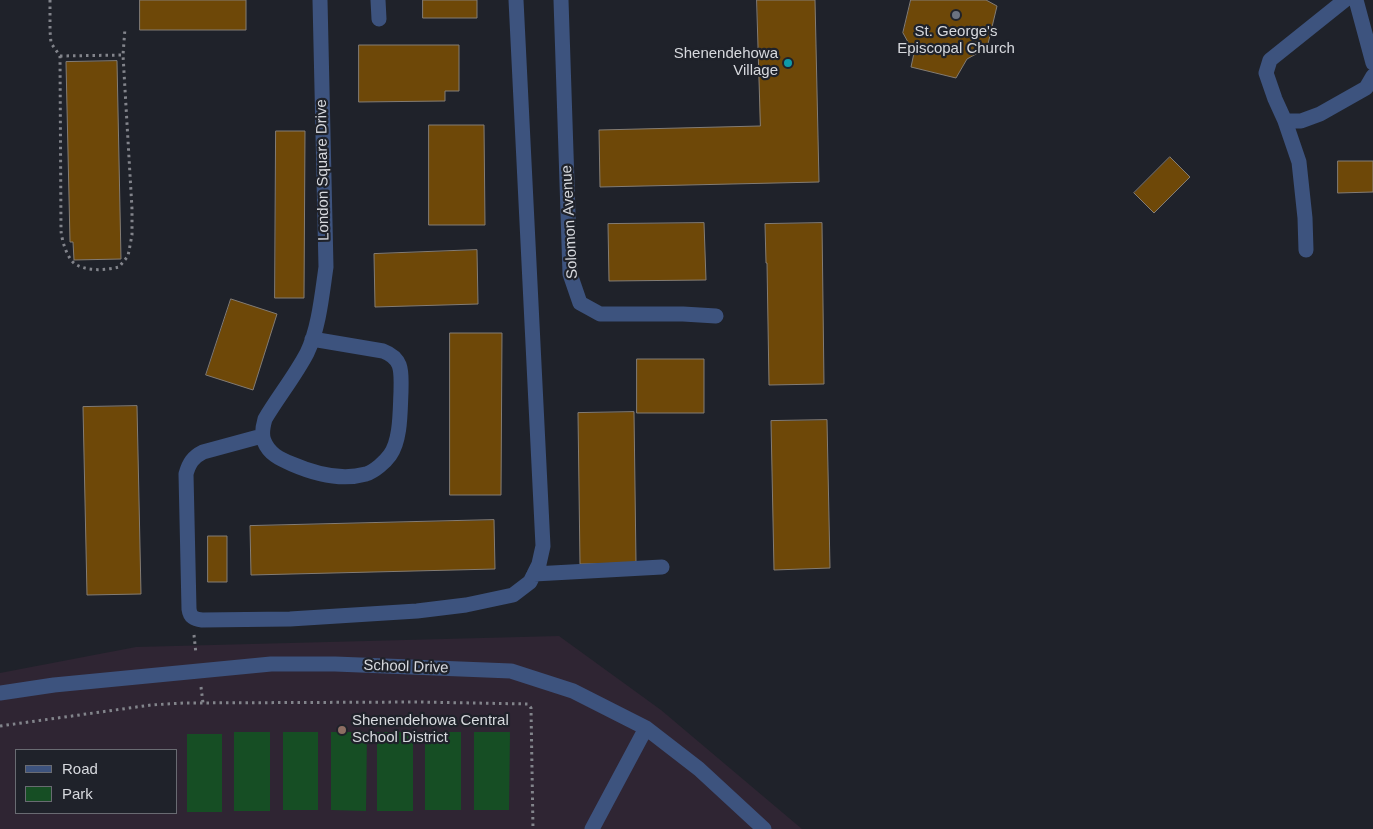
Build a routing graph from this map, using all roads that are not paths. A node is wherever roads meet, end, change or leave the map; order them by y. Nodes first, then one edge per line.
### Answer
1 (320, 0) edge
2 (378, 0) edge
3 (516, 0) edge
4 (561, 0) edge
5 (1345, 0) edge
6 (1356, 0) edge
7 (379, 19) dead end
8 (1373, 63) edge
9 (1373, 76) edge
10 (1285, 120) junction
11 (1306, 250) dead end
12 (716, 316) dead end
13 (312, 339) junction
14 (262, 436) junction
15 (662, 567) dead end
16 (534, 574) junction
17 (0, 693) edge
18 (646, 728) junction
19 (592, 829) edge
20 (764, 829) edge

1 - 13 street, London Square Drive
2 - 7 street
3 - 16 street
4 - 12 street, Solomon Avenue
5 - 10 street
6 - 8 street
9 - 10 street
10 - 11 street
13 - 14 street, London Square Drive
13 - 14 street
14 - 16 street
15 - 16 street
17 - 18 street, School Drive
18 - 19 street
18 - 20 street, School Drive

